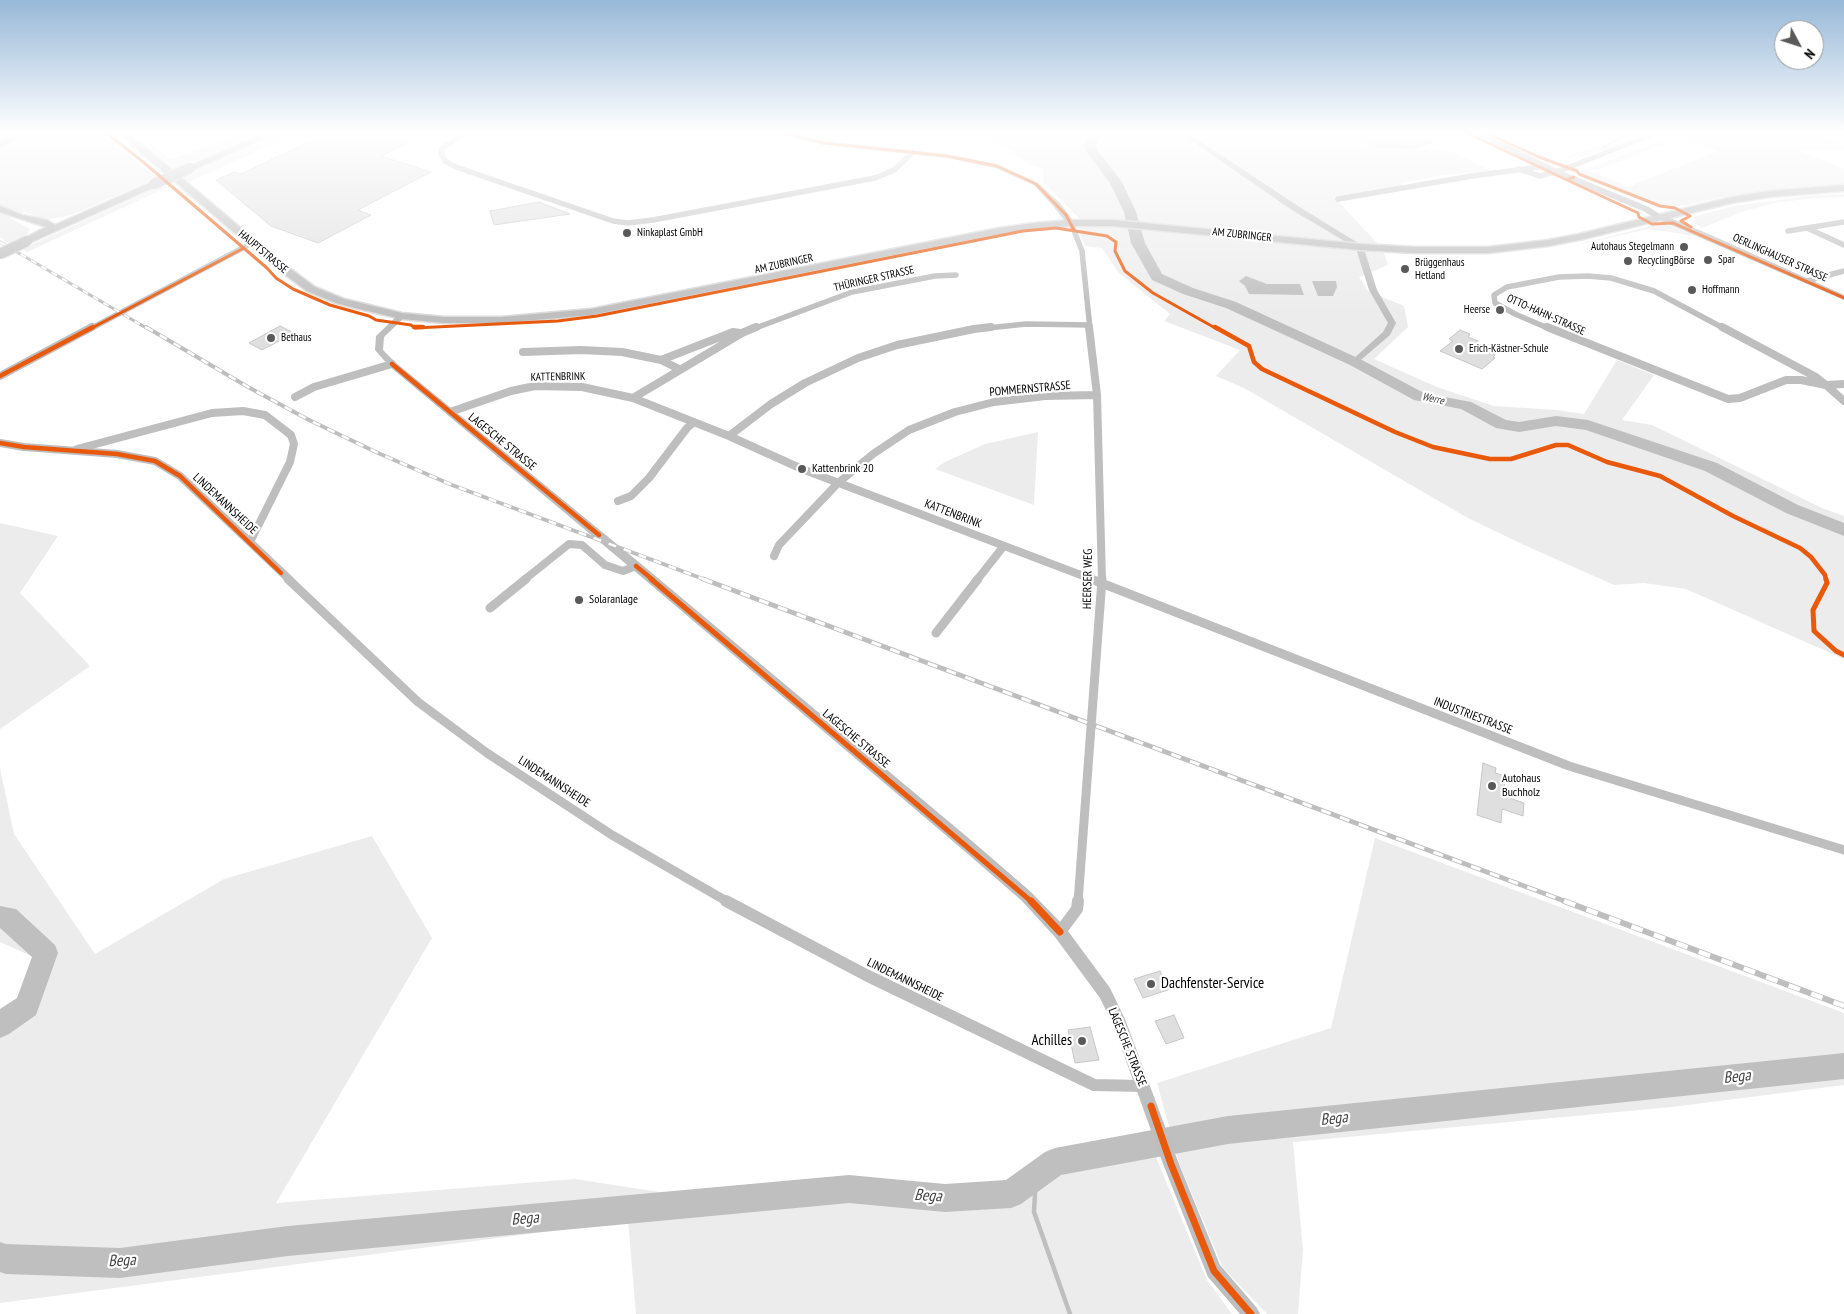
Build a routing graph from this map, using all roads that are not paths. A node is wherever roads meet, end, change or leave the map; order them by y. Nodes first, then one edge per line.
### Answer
1 (136, 192) edge
2 (192, 192) edge
3 (530, 192) edge
4 (801, 192) edge
5 (1045, 192) edge
6 (1378, 192) edge
7 (1606, 192) edge
8 (1614, 192) edge
9 (1790, 192) edge
10 (1338, 199) dead end
11 (0, 209) edge
12 (1671, 214) junction
13 (19, 217) junction
14 (1660, 217) junction
15 (1844, 222) edge
16 (1070, 223) junction
17 (48, 226) junction
18 (34, 227) junction
19 (1807, 228) junction
20 (1788, 230) dead end
21 (1708, 237) junction
22 (27, 241) junction
23 (252, 243) junction
24 (1844, 245) edge
25 (0, 254) edge
26 (1844, 270) edge
27 (956, 275) dead end
28 (1807, 281) junction
29 (1844, 298) edge
30 (402, 316) junction
31 (1090, 325) junction
32 (742, 334) junction
33 (523, 352) dead end
34 (661, 360) junction
35 (392, 364) junction
36 (679, 369) junction
37 (0, 376) edge
38 (1844, 384) edge
39 (1826, 385) junction
40 (1097, 396) junction
41 (295, 397) dead end
42 (633, 398) junction
43 (1844, 401) edge
44 (450, 412) junction
45 (693, 423) junction
46 (729, 436) junction
47 (0, 443) edge
48 (69, 451) junction
49 (838, 483) junction
50 (618, 501) dead end
51 (250, 542) junction
52 (1003, 547) junction
53 (774, 556) dead end
54 (636, 566) junction
55 (1102, 583) junction
56 (490, 608) dead end
57 (936, 633) dead end
58 (1844, 850) edge
59 (1060, 932) junction
60 (1143, 1086) junction
61 (1251, 1314) edge

1 - 17 main road, bridge
2 - 23 main road, HAUPTSTRASSE
3 - 4 street
5 - 16 street
6 - 10 street
7 - 14 main road, OERLINGHAUSER STRASSE
8 - 12 main road, OERLINGHAUSER STRASSE
9 - 12 main road, AM ZUBRINGER
11 - 13 main road
12 - 14 main road, AM ZUBRINGER
12 - 21 street, OERLINGHAUSER STRASSE
13 - 17 main road
13 - 18 main road
14 - 16 main road, AM ZUBRINGER
14 - 21 street, OERLINGHAUSER STRASSE
15 - 19 street
16 - 30 main road, AM ZUBRINGER
16 - 31 street, HEERSER WEG
17 - 18 main road
17 - 22 main road
18 - 22 main road
19 - 20 street
19 - 24 street
21 - 28 street, OERLINGHAUSER STRASSE
22 - 25 main road, bridge
23 - 30 main road, HAUPTSTRASSE
23 - 37 street
26 - 28 street
27 - 32 street, THÜRINGER STRASSE
28 - 29 street, OERLINGHAUSER STRASSE
30 - 35 street, LAGESCHE STRASSE
31 - 40 street, HEERSER WEG
31 - 46 street
32 - 34 street, THÜRINGER STRASSE
32 - 36 street, THÜRINGER STRASSE
33 - 34 street
34 - 36 street
35 - 41 street
35 - 44 street, LAGESCHE STRASSE
36 - 42 street, THÜRINGER STRASSE
38 - 39 street
39 - 39 street, OTTO-HAHN-STRASSE
39 - 43 street, OTTO-HAHN-STRASSE
40 - 49 street, POMMERNSTRASSE
40 - 55 street, HEERSER WEG
42 - 44 street, KATTENBRINK
42 - 45 street, KATTENBRINK
44 - 54 street, LAGESCHE STRASSE
45 - 46 street, KATTENBRINK
45 - 50 street
46 - 49 street, KATTENBRINK
47 - 48 street, LINDEMANNSHEIDE
48 - 51 street, LINDEMANNSHEIDE
48 - 51 street
49 - 52 street, KATTENBRINK
49 - 53 street
51 - 60 street, LINDEMANNSHEIDE
52 - 55 street, KATTENBRINK
52 - 57 street
54 - 56 street
54 - 59 street, LAGESCHE STRASSE
55 - 58 street, INDUSTRIESTRASSE
55 - 59 street, HEERSER WEG
59 - 60 street, LAGESCHE STRASSE
60 - 61 street, LAGESCHE STRASSE

